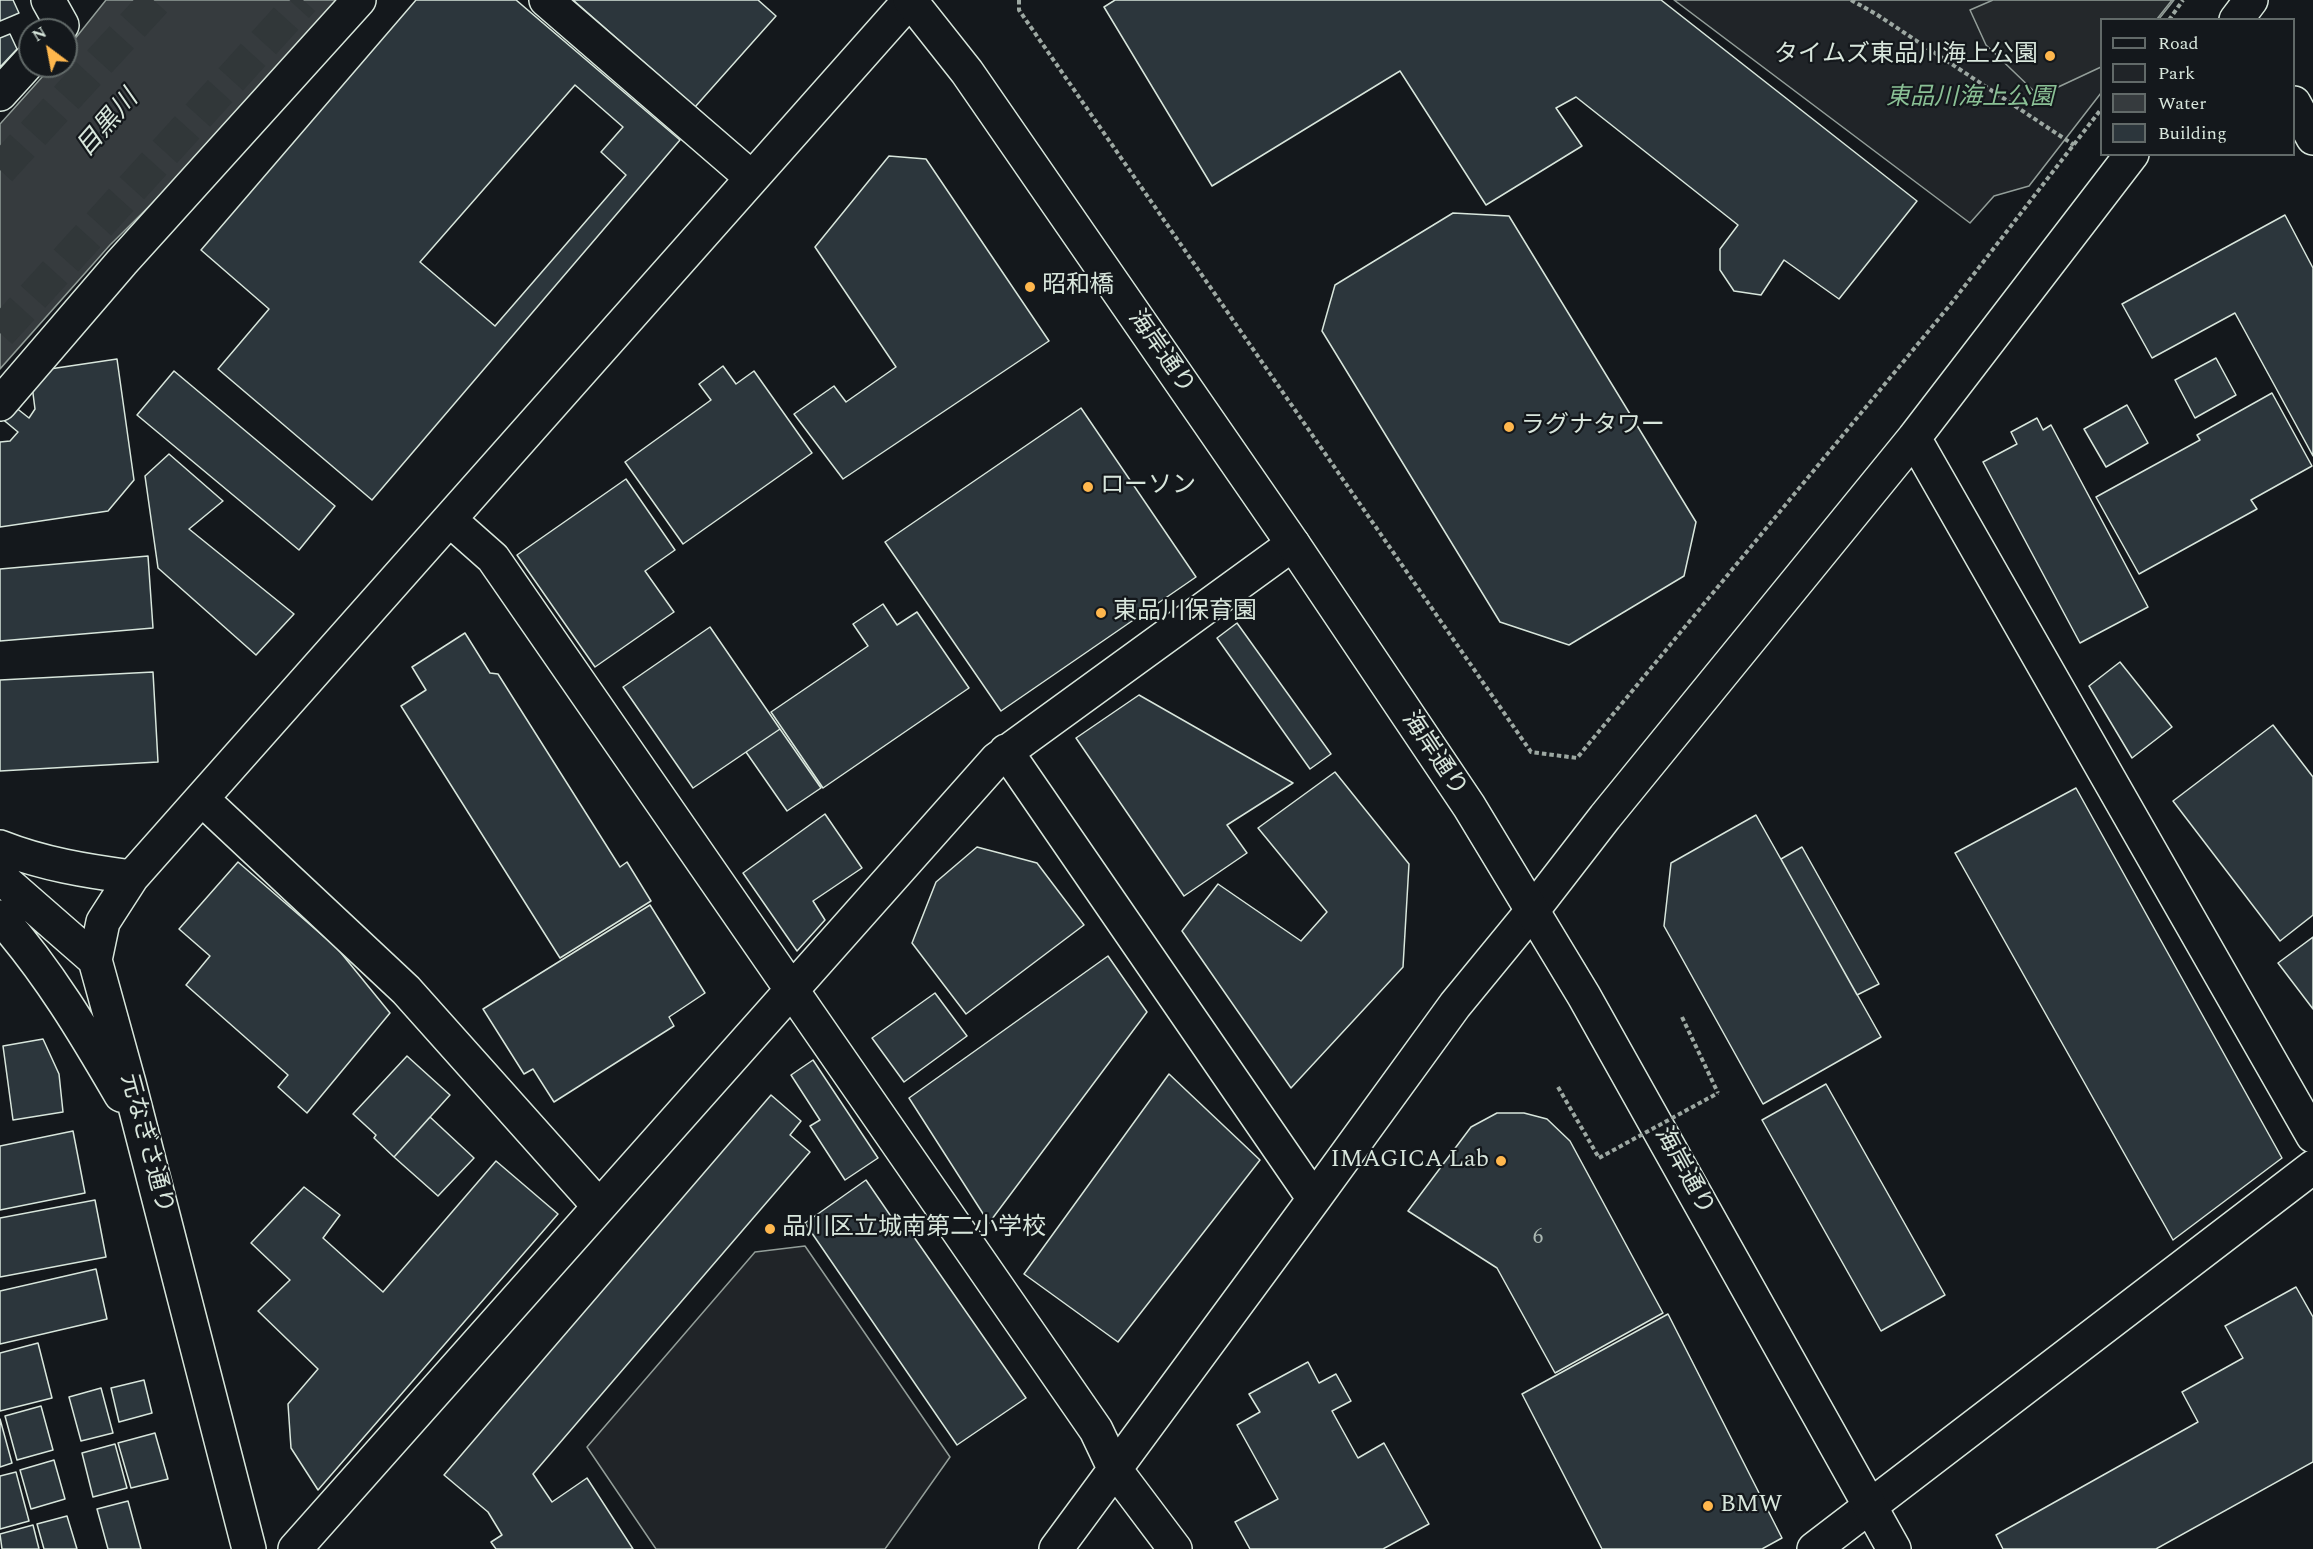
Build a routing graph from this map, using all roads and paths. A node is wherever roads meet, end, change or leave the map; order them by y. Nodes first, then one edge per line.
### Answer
1 (360, 0) edge
2 (546, 0) edge
3 (910, 0) edge
4 (1019, 0) edge
5 (1851, 0) edge
6 (2183, 0) edge
7 (2170, 18) edge
8 (18, 74) edge
9 (0, 94) edge
10 (2295, 105) edge
11 (2100, 111) edge
12 (2313, 138) edge
13 (2074, 145) junction
14 (2130, 156) edge
15 (752, 178) junction
16 (0, 404) edge
17 (1914, 438) junction
18 (450, 520) junction
19 (1293, 544) junction
20 (1006, 751) junction
21 (202, 798) junction
22 (0, 847) edge
23 (0, 877) edge
24 (132, 877) junction
25 (1533, 910) junction
26 (0, 917) edge
27 (95, 960) junction
28 (790, 991) junction
29 (1682, 1017) dead end
30 (1558, 1087) dead end
31 (142, 1133) junction
32 (2313, 1136) edge
33 (2313, 1167) edge
34 (1314, 1200) junction
35 (599, 1206) junction
36 (1114, 1468) junction
37 (1871, 1507) junction
38 (249, 1549) edge
39 (295, 1549) edge
40 (1056, 1549) edge
41 (1175, 1549) edge
42 (1814, 1549) edge
43 (1894, 1549) edge

1 - 16 main road
2 - 15 main road
3 - 15 main road, 元なぎさ通り
3 - 19 main road, 海岸通り
4 - 13 path
5 - 13 path
6 - 7 path
8 - 9 main road
10 - 12 main road
11 - 13 path
14 - 17 main road
15 - 18 main road, 元なぎさ通り
17 - 25 main road
17 - 32 main road
18 - 21 main road, 元なぎさ通り
18 - 28 main road
19 - 20 main road
19 - 25 main road, 海岸通り
20 - 28 main road
20 - 34 main road
21 - 24 main road, 元なぎさ通り
21 - 35 main road
22 - 24 main road
23 - 27 main road
24 - 27 main road, 元なぎさ通り
25 - 34 main road
25 - 37 main road, 海岸通り
26 - 31 main road
27 - 31 main road, 元なぎさ通り
28 - 35 main road
28 - 36 main road
29 - 30 path, bridge
31 - 38 main road, 元なぎさ通り
33 - 37 main road
34 - 36 main road
35 - 39 main road
36 - 40 main road
36 - 41 main road
37 - 42 main road
37 - 43 main road, 海岸通り

